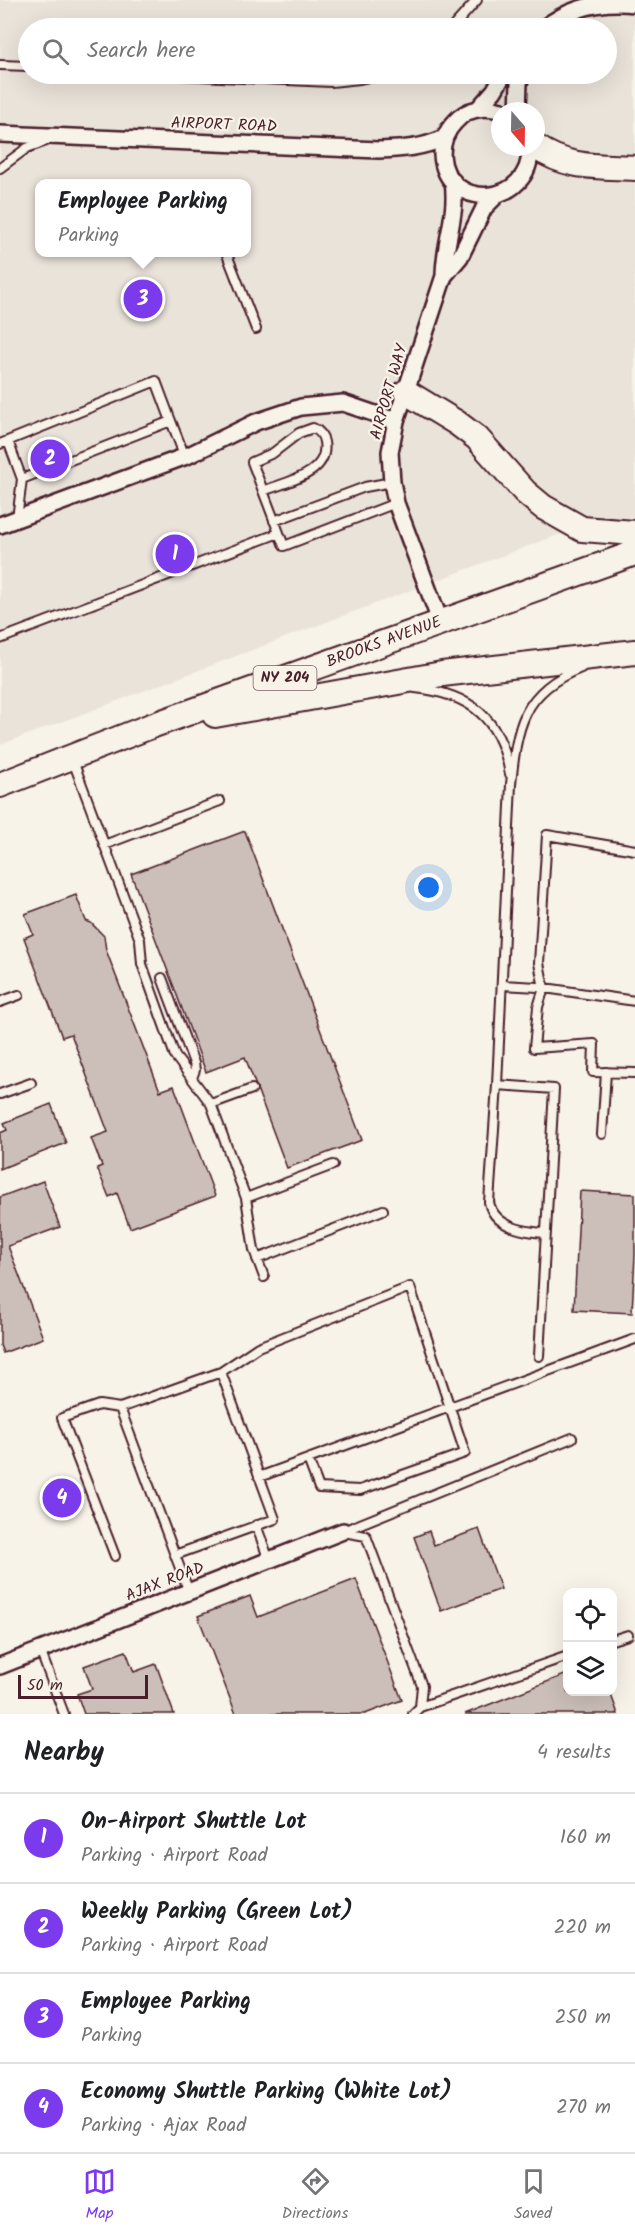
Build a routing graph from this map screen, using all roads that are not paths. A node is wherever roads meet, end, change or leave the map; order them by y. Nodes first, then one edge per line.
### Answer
1 (477, 0) edge
2 (635, 4) edge
3 (461, 18) edge
4 (560, 18) edge
5 (0, 65) edge
6 (18, 66) edge
7 (498, 84) edge
8 (520, 84) edge
9 (517, 102) edge
10 (491, 108) edge
11 (478, 109) junction
12 (0, 134) edge
13 (75, 138) junction
14 (444, 138) junction
15 (545, 152) edge
16 (530, 156) edge
17 (0, 168) edge
18 (635, 168) edge
19 (453, 181) junction
20 (497, 195) junction
21 (228, 257) edge
22 (444, 276) junction
23 (256, 329) dead end
24 (406, 392) junction
25 (171, 421) junction
26 (396, 421) junction
27 (4, 443) edge
28 (185, 457) junction
29 (22, 478) junction
30 (392, 482) junction
31 (263, 490) junction
32 (396, 503) junction
33 (17, 519) junction
34 (274, 521) junction
35 (0, 525) edge
36 (279, 533) junction
37 (635, 533) edge
38 (635, 553) edge
39 (440, 621) junction
40 (0, 639) edge
41 (633, 652) edge
42 (361, 689) junction
43 (151, 726) junction
44 (72, 757) junction
45 (0, 784) edge
46 (511, 784) junction
47 (220, 801) dead end
48 (104, 845) junction
49 (635, 850) edge
50 (162, 978) dead end
51 (502, 985) junction
52 (544, 988) junction
53 (19, 994) dead end
54 (635, 1000) edge
55 (0, 1002) edge
56 (606, 1072) junction
57 (635, 1073) edge
58 (192, 1078) junction
59 (31, 1083) dead end
60 (497, 1085) junction
61 (252, 1089) dead end
62 (0, 1094) edge
63 (211, 1104) junction
64 (602, 1134) dead end
65 (333, 1165) dead end
66 (246, 1198) junction
67 (383, 1210) dead end
68 (546, 1233) junction
69 (257, 1259) junction
70 (264, 1277) dead end
71 (635, 1339) edge
72 (539, 1356) dead end
73 (221, 1372) junction
74 (450, 1407) junction
75 (120, 1408) junction
76 (572, 1438) dead end
77 (308, 1459) junction
78 (260, 1477) junction
79 (256, 1525) junction
80 (343, 1532) junction
81 (175, 1555) junction
82 (115, 1556) dead end
83 (269, 1560) junction
84 (189, 1592) junction
85 (628, 1635) dead end
86 (617, 1638) edge
87 (40, 1650) junction
88 (563, 1657) edge
89 (0, 1666) edge
90 (420, 1707) junction
91 (64, 1714) edge
92 (413, 1714) edge

1 - 3 lane
2 - 4 street
5 - 6 lane
7 - 11 street
8 - 9 street
10 - 11 street
11 - 14 street
12 - 13 street, AIRPORT ROAD
13 - 14 street, AIRPORT ROAD
13 - 17 lane
14 - 19 street, AIRPORT WAY
15 - 18 main road
16 - 20 street, AIRPORT WAY
19 - 20 street
19 - 22 street, AIRPORT WAY
20 - 22 street, AIRPORT WAY
21 - 23 lane
22 - 24 street, AIRPORT WAY
24 - 26 street, AIRPORT WAY
24 - 37 main road
25 - 27 lane
25 - 28 lane
25 - 29 lane
26 - 28 street
26 - 30 street, AIRPORT WAY
27 - 29 lane
28 - 33 street
29 - 33 lane
30 - 32 street, AIRPORT WAY
30 - 34 lane
31 - 31 lane
31 - 34 lane
32 - 36 lane
32 - 39 street, AIRPORT WAY
33 - 35 street
34 - 36 lane
36 - 40 lane
38 - 39 main road, BROOKS AVENUE / NY 204
39 - 43 main road, BROOKS AVENUE / NY 204
41 - 42 main road
41 - 46 lane
42 - 43 main road
42 - 46 lane
43 - 44 main road, BROOKS AVENUE / NY 204
44 - 45 main road, BROOKS AVENUE / NY 204
44 - 48 lane
46 - 51 lane
47 - 48 lane
48 - 58 lane
49 - 52 lane
50 - 58 lane
51 - 52 lane
51 - 60 lane
52 - 54 lane
52 - 56 lane
53 - 55 lane
56 - 57 lane
56 - 64 lane
58 - 63 lane
59 - 62 lane
60 - 68 lane
60 - 68 lane
61 - 63 lane
63 - 66 lane
65 - 66 lane
66 - 69 lane
67 - 69 lane
68 - 72 lane
69 - 70 lane
71 - 74 lane
73 - 74 lane
73 - 75 lane
73 - 78 lane
74 - 77 lane
74 - 77 lane
75 - 81 lane
75 - 82 lane
76 - 80 lane
77 - 78 lane
78 - 79 lane
79 - 81 lane
79 - 83 lane
80 - 83 street, AJAX ROAD
80 - 90 lane
81 - 84 lane
83 - 84 street, AJAX ROAD
84 - 87 street, AJAX ROAD
85 - 86 lane
87 - 89 street, AJAX ROAD
87 - 91 lane
88 - 90 lane
90 - 92 lane

